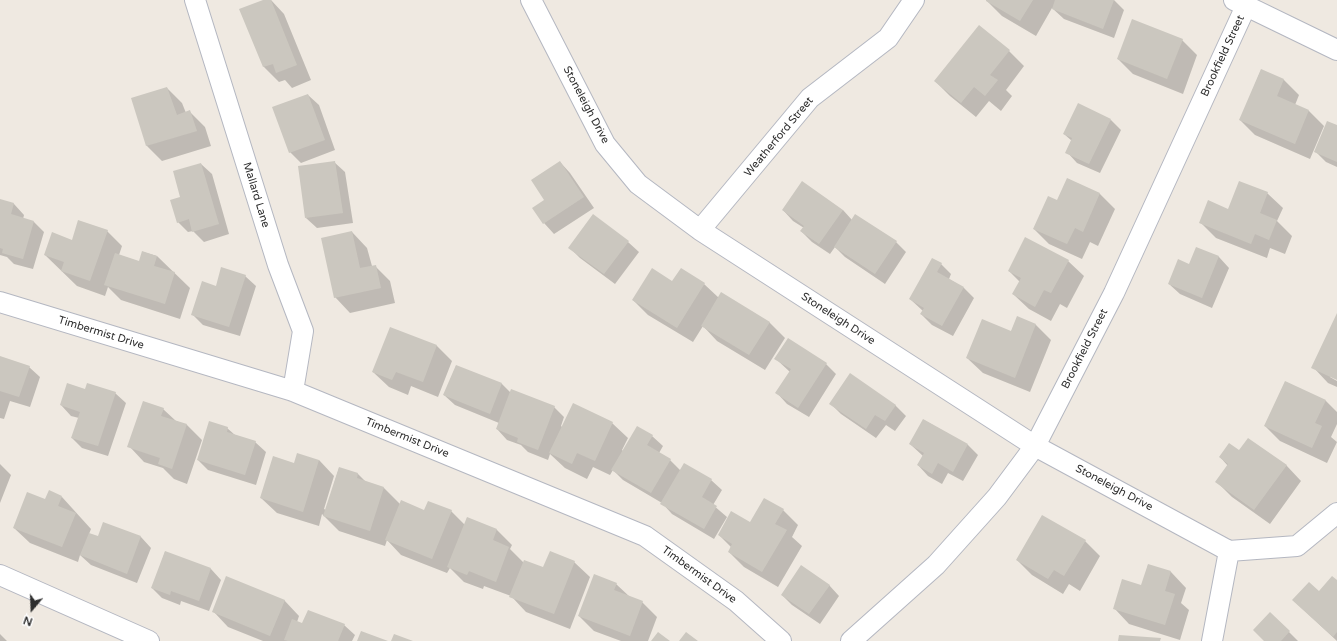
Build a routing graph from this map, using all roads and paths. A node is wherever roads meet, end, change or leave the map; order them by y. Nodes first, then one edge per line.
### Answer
1 (195, 0) edge
2 (531, 0) edge
3 (914, 0) edge
4 (1240, 3) edge
5 (1337, 50) edge
6 (700, 230) junction
7 (0, 302) edge
8 (293, 391) junction
9 (1036, 446) junction
10 (1337, 513) edge
11 (1229, 551) junction
12 (0, 575) edge
13 (149, 641) edge
14 (781, 641) edge
15 (851, 641) edge
16 (1212, 641) edge

1 - 8 street, Mallard Lane
2 - 6 street, Stoneleigh Drive
3 - 6 street, Weatherford Street
4 - 5 street
4 - 9 street, Brookfield Street
6 - 9 street, Stoneleigh Drive
7 - 8 street, Timbermist Drive
8 - 14 street, Timbermist Drive
9 - 11 street, Stoneleigh Drive
9 - 15 street, Brookfield Street
10 - 11 street
11 - 16 street
12 - 13 street

